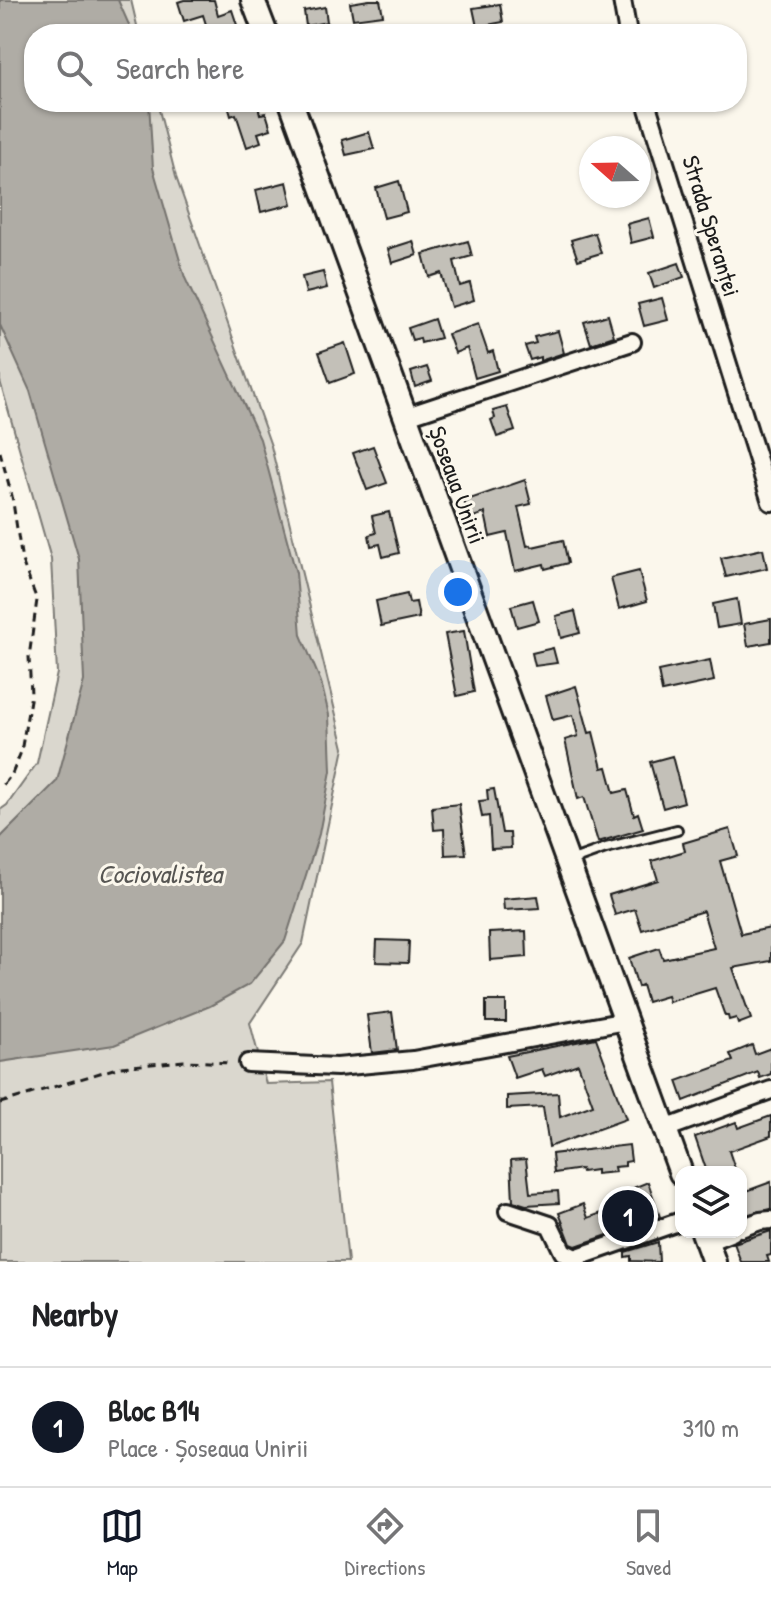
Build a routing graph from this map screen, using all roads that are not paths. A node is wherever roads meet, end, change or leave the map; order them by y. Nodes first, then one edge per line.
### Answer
1 (253, 0) edge
2 (622, 0) edge
3 (262, 24) edge
4 (626, 24) edge
5 (295, 112) edge
6 (649, 112) edge
7 (632, 342) dead end
8 (404, 417) junction
9 (771, 502) edge
10 (677, 830) dead end
11 (568, 862) junction
12 (626, 1021) junction
13 (248, 1063) road end
14 (771, 1090) edge
15 (665, 1129) junction
16 (678, 1166) edge
17 (508, 1211) dead end
18 (771, 1220) edge
19 (675, 1223) edge
20 (747, 1226) edge

1 - 3 main road
2 - 4 street
5 - 8 main road, Șoseaua Unirii
6 - 9 street, Strada Speranței
7 - 8 street
8 - 11 main road, Șoseaua Unirii
10 - 11 lane
11 - 12 main road, Șoseaua Unirii
12 - 13 street
12 - 15 main road, Șoseaua Unirii
14 - 15 street
15 - 16 main road, Șoseaua Unirii
17 - 19 street
18 - 20 street

